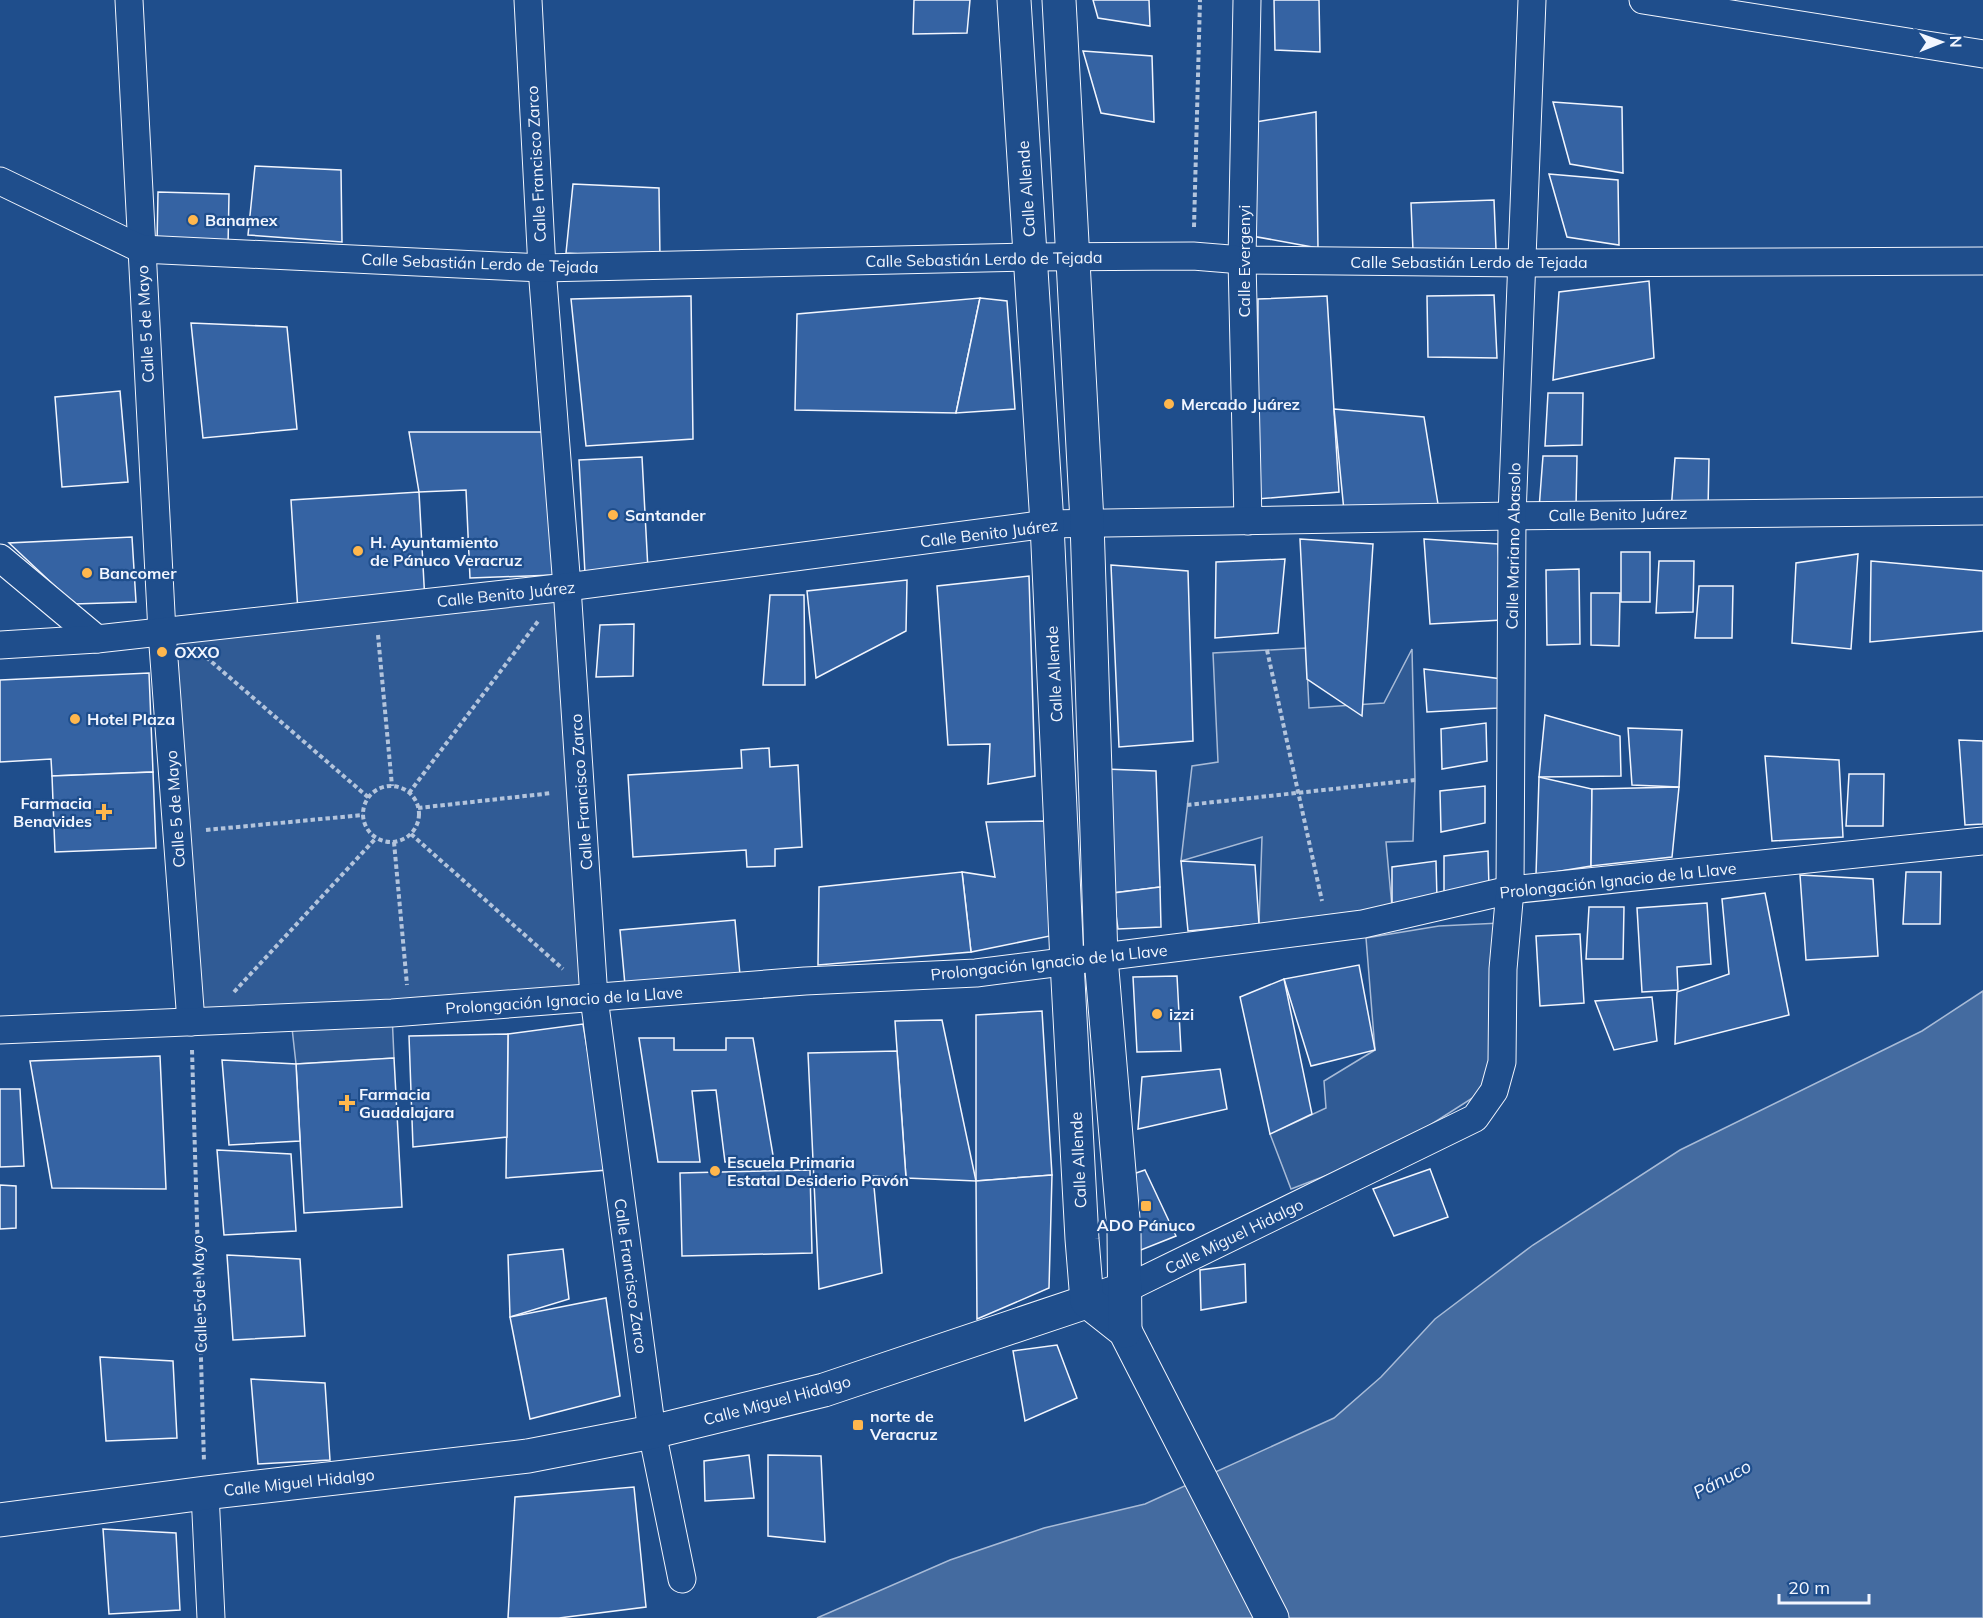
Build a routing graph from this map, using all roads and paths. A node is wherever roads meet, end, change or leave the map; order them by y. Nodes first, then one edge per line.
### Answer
1 (129, 0) edge
2 (528, 0) edge
3 (1014, 0) edge
4 (1059, 0) edge
5 (1200, 0) edge
6 (1247, 0) edge
7 (1532, 0) edge
8 (1643, 0) edge
9 (1983, 54) edge
10 (0, 181) edge
11 (141, 249) junction
12 (1073, 256) junction
13 (1193, 256) junction
14 (1030, 257) junction
15 (1242, 260) junction
16 (1983, 261) edge
17 (1523, 263) junction
18 (542, 268) junction
19 (1983, 511) edge
20 (1512, 516) junction
21 (1248, 521) junction
22 (1087, 522) junction
23 (1047, 524) junction
24 (0, 558) edge
25 (567, 587) junction
26 (540, 619) dead end
27 (377, 624) dead end
28 (162, 632) junction
29 (97, 639) junction
30 (0, 645) edge
31 (199, 650) dead end
32 (1267, 650) dead end
33 (1415, 780) dead end
34 (392, 786) junction
35 (1298, 792) junction
36 (409, 793) junction
37 (553, 793) dead end
38 (369, 798) junction
39 (1187, 805) dead end
40 (418, 808) junction
41 (363, 815) junction
42 (203, 830) dead end
43 (411, 834) junction
44 (376, 838) junction
45 (1983, 841) edge
46 (394, 842) junction
47 (1510, 890) junction
48 (1322, 905) dead end
49 (1101, 958) junction
50 (1067, 962) junction
51 (564, 970) dead end
52 (407, 990) dead end
53 (232, 994) dead end
54 (594, 998) junction
55 (191, 1022) junction
56 (0, 1030) edge
57 (1494, 1091) joint
58 (1125, 1289) junction
59 (1087, 1301) junction
60 (1125, 1330) junction
61 (652, 1432) junction
62 (205, 1493) junction
63 (0, 1520) edge
64 (682, 1580) dead end
65 (211, 1618) edge
66 (1272, 1618) edge

1 - 11 street, Calle 5 de Mayo
2 - 18 street, Calle Francisco Zarco
3 - 14 main road, Calle Allende
4 - 12 main road
5 - 13 path
6 - 15 street, Calle Evergenyi
7 - 17 street, Calle Mariano Abasolo
8 - 9 street
10 - 11 street, Calle Sebastián Lerdo de Tejada
11 - 18 street, Calle Sebastián Lerdo de Tejada
11 - 28 street, Calle 5 de Mayo
12 - 13 street, Calle Sebastián Lerdo de Tejada
12 - 14 street, Calle Sebastián Lerdo de Tejada
12 - 22 main road
13 - 15 street, Calle Sebastián Lerdo de Tejada
14 - 18 street, Calle Sebastián Lerdo de Tejada
14 - 23 main road, Calle Allende
15 - 17 street, Calle Sebastián Lerdo de Tejada
15 - 21 street, Calle Evergenyi
16 - 17 street, Calle Sebastián Lerdo de Tejada
17 - 20 street, Calle Mariano Abasolo
18 - 25 street, Calle Francisco Zarco
19 - 20 street, Calle Benito Juárez
20 - 21 street, Calle Benito Juárez
20 - 47 street, Calle Mariano Abasolo
21 - 22 street, Calle Benito Juárez
22 - 23 street, Calle Benito Juárez
22 - 49 main road
23 - 25 street, Calle Benito Juárez
23 - 50 main road, Calle Allende
24 - 29 street
25 - 28 street, Calle Benito Juárez
25 - 54 street, Calle Francisco Zarco
26 - 36 path
27 - 34 path
28 - 29 street, Calle Benito Juárez
28 - 55 street, Calle 5 de Mayo
29 - 30 street, Calle Benito Juárez
31 - 38 path
32 - 35 path
33 - 35 path
34 - 36 path
34 - 38 path
35 - 39 path
35 - 48 path
36 - 40 path
37 - 40 path
38 - 41 path
40 - 43 path
41 - 42 path
41 - 44 path
43 - 46 path
43 - 51 path
44 - 46 path
44 - 53 path
45 - 47 street, Prolongación Ignacio de la Llave
46 - 52 path
47 - 49 street, Prolongación Ignacio de la Llave
47 - 57 street, Calle Mariano Abasolo
49 - 50 street, Prolongación Ignacio de la Llave
49 - 58 main road
50 - 54 street, Prolongación Ignacio de la Llave
50 - 59 main road, Calle Allende
54 - 55 street, Prolongación Ignacio de la Llave
54 - 61 street, Calle Francisco Zarco
55 - 56 street, Prolongación Ignacio de la Llave
55 - 62 path, Calle 5 de Mayo
57 - 58 street, Calle Miguel Hidalgo
58 - 59 main road, Calle Miguel Hidalgo
58 - 60 main road
59 - 60 main road
59 - 61 main road, Calle Miguel Hidalgo
60 - 66 main road
61 - 62 main road, Calle Miguel Hidalgo
61 - 64 street, Calle Francisco Zarco
62 - 63 main road, Calle Miguel Hidalgo
62 - 65 street

